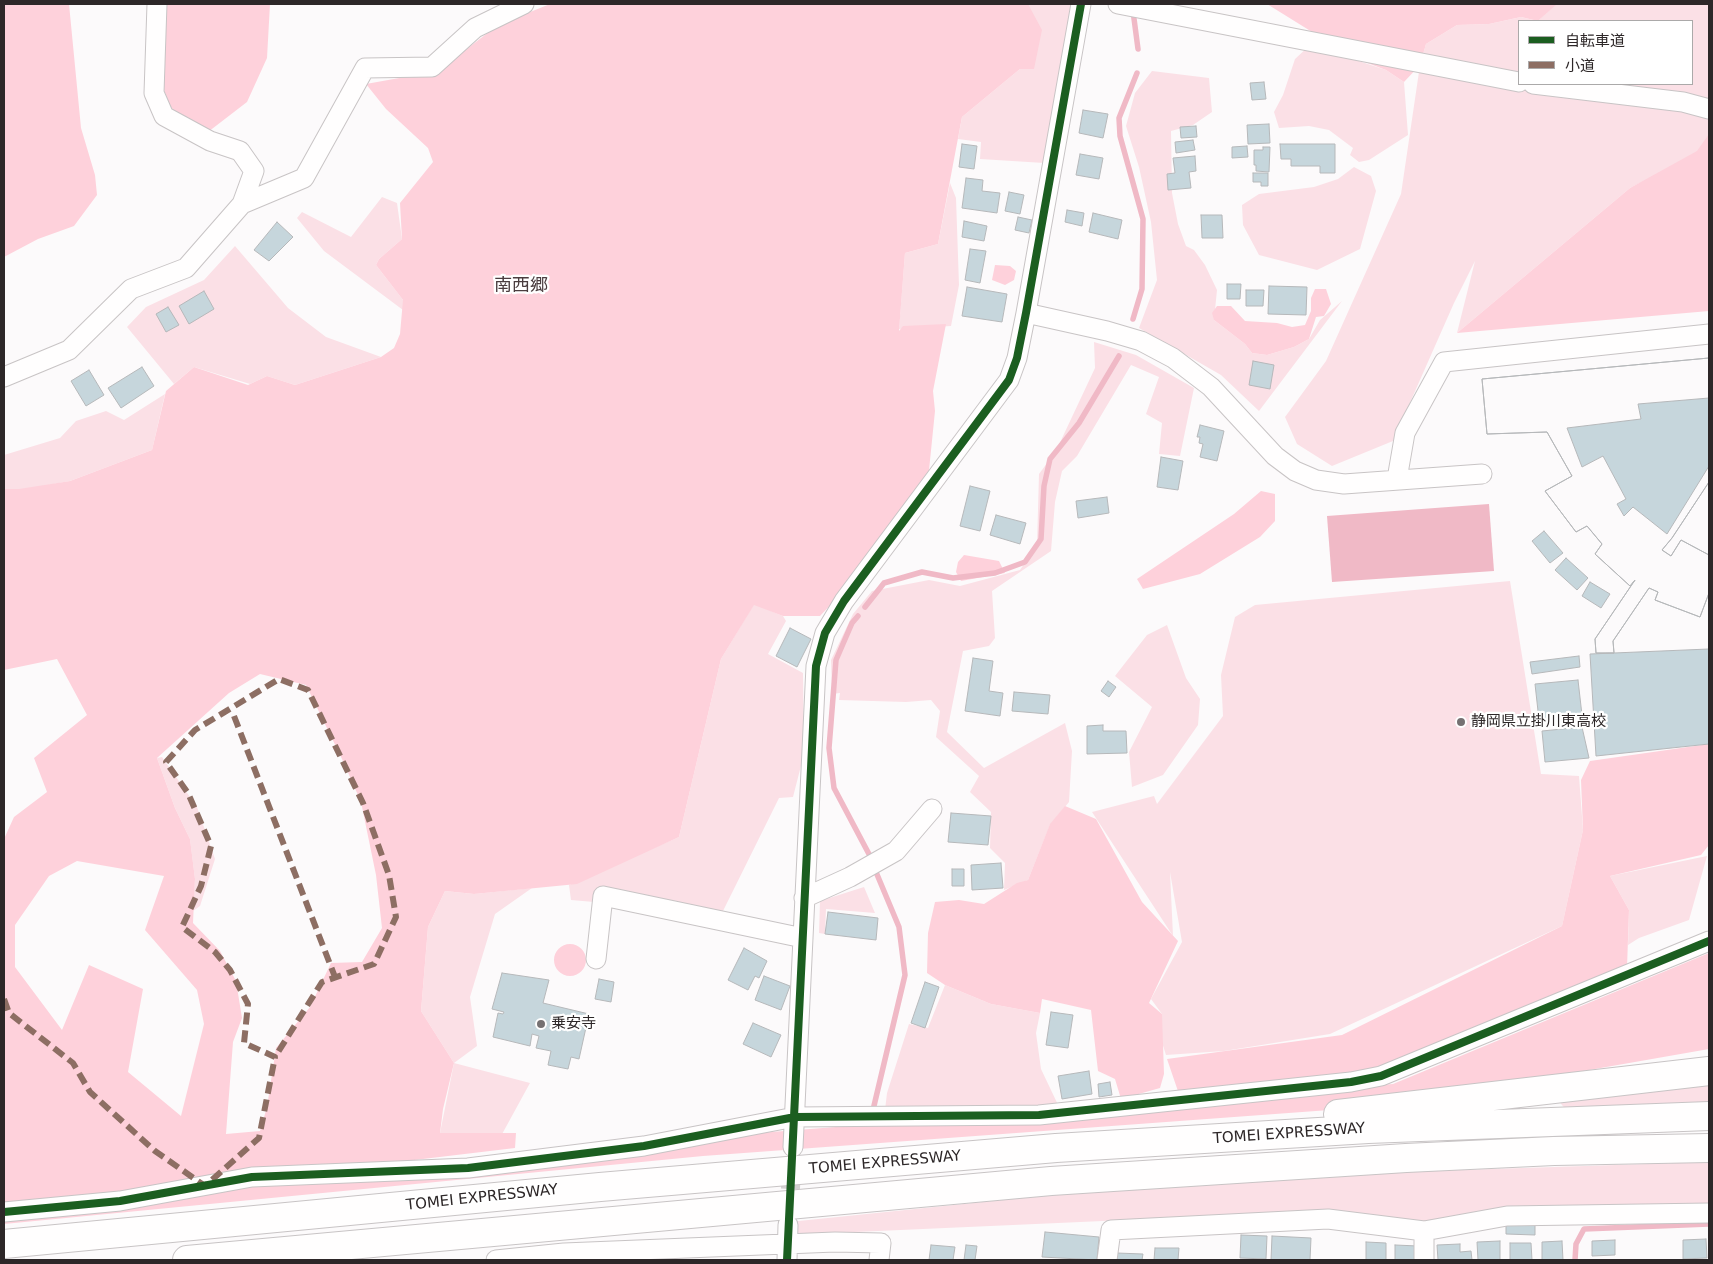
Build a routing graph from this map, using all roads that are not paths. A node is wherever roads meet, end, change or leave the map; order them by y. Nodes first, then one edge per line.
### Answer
1 (157, 4) edge
2 (524, 4) edge
3 (1081, 4) edge
4 (1118, 4) edge
5 (1518, 82) edge
6 (1540, 85) edge
7 (1709, 109) edge
8 (242, 204) junction
9 (1026, 313) junction
10 (1709, 334) edge
11 (4, 377) edge
12 (1482, 474) dead end
13 (1397, 479) junction
14 (932, 809) dead end
15 (804, 898) junction
16 (803, 938) junction
17 (1709, 941) edge
18 (596, 958) dead end
19 (1709, 1071) edge
20 (1709, 1116) edge
21 (795, 1117) junction
22 (793, 1146) tunnel mouth
23 (1056, 1148) junction
24 (1709, 1148) edge
25 (4, 1212) edge
26 (1709, 1213) edge
27 (788, 1225) tunnel mouth
28 (1424, 1231) junction
29 (4, 1244) edge
30 (787, 1253) edge
31 (187, 1260) edge
32 (496, 1260) edge
33 (879, 1260) edge
34 (1107, 1260) edge
35 (1424, 1260) edge

1 - 8 street
2 - 8 street
3 - 9 street
4 - 5 street
6 - 7 street
8 - 11 street
9 - 13 street
9 - 15 street
10 - 13 street
12 - 13 street
14 - 15 street
15 - 16 street
16 - 18 street
16 - 21 street
17 - 21 street
19 - 23 highway
20 - 23 highway, TOMEI EXPRESSWAY
21 - 22 street
21 - 25 street
23 - 29 highway, TOMEI EXPRESSWAY
24 - 31 highway, TOMEI EXPRESSWAY
26 - 28 street
27 - 30 street
28 - 34 street
28 - 35 street
30 - 32 street
30 - 33 street

